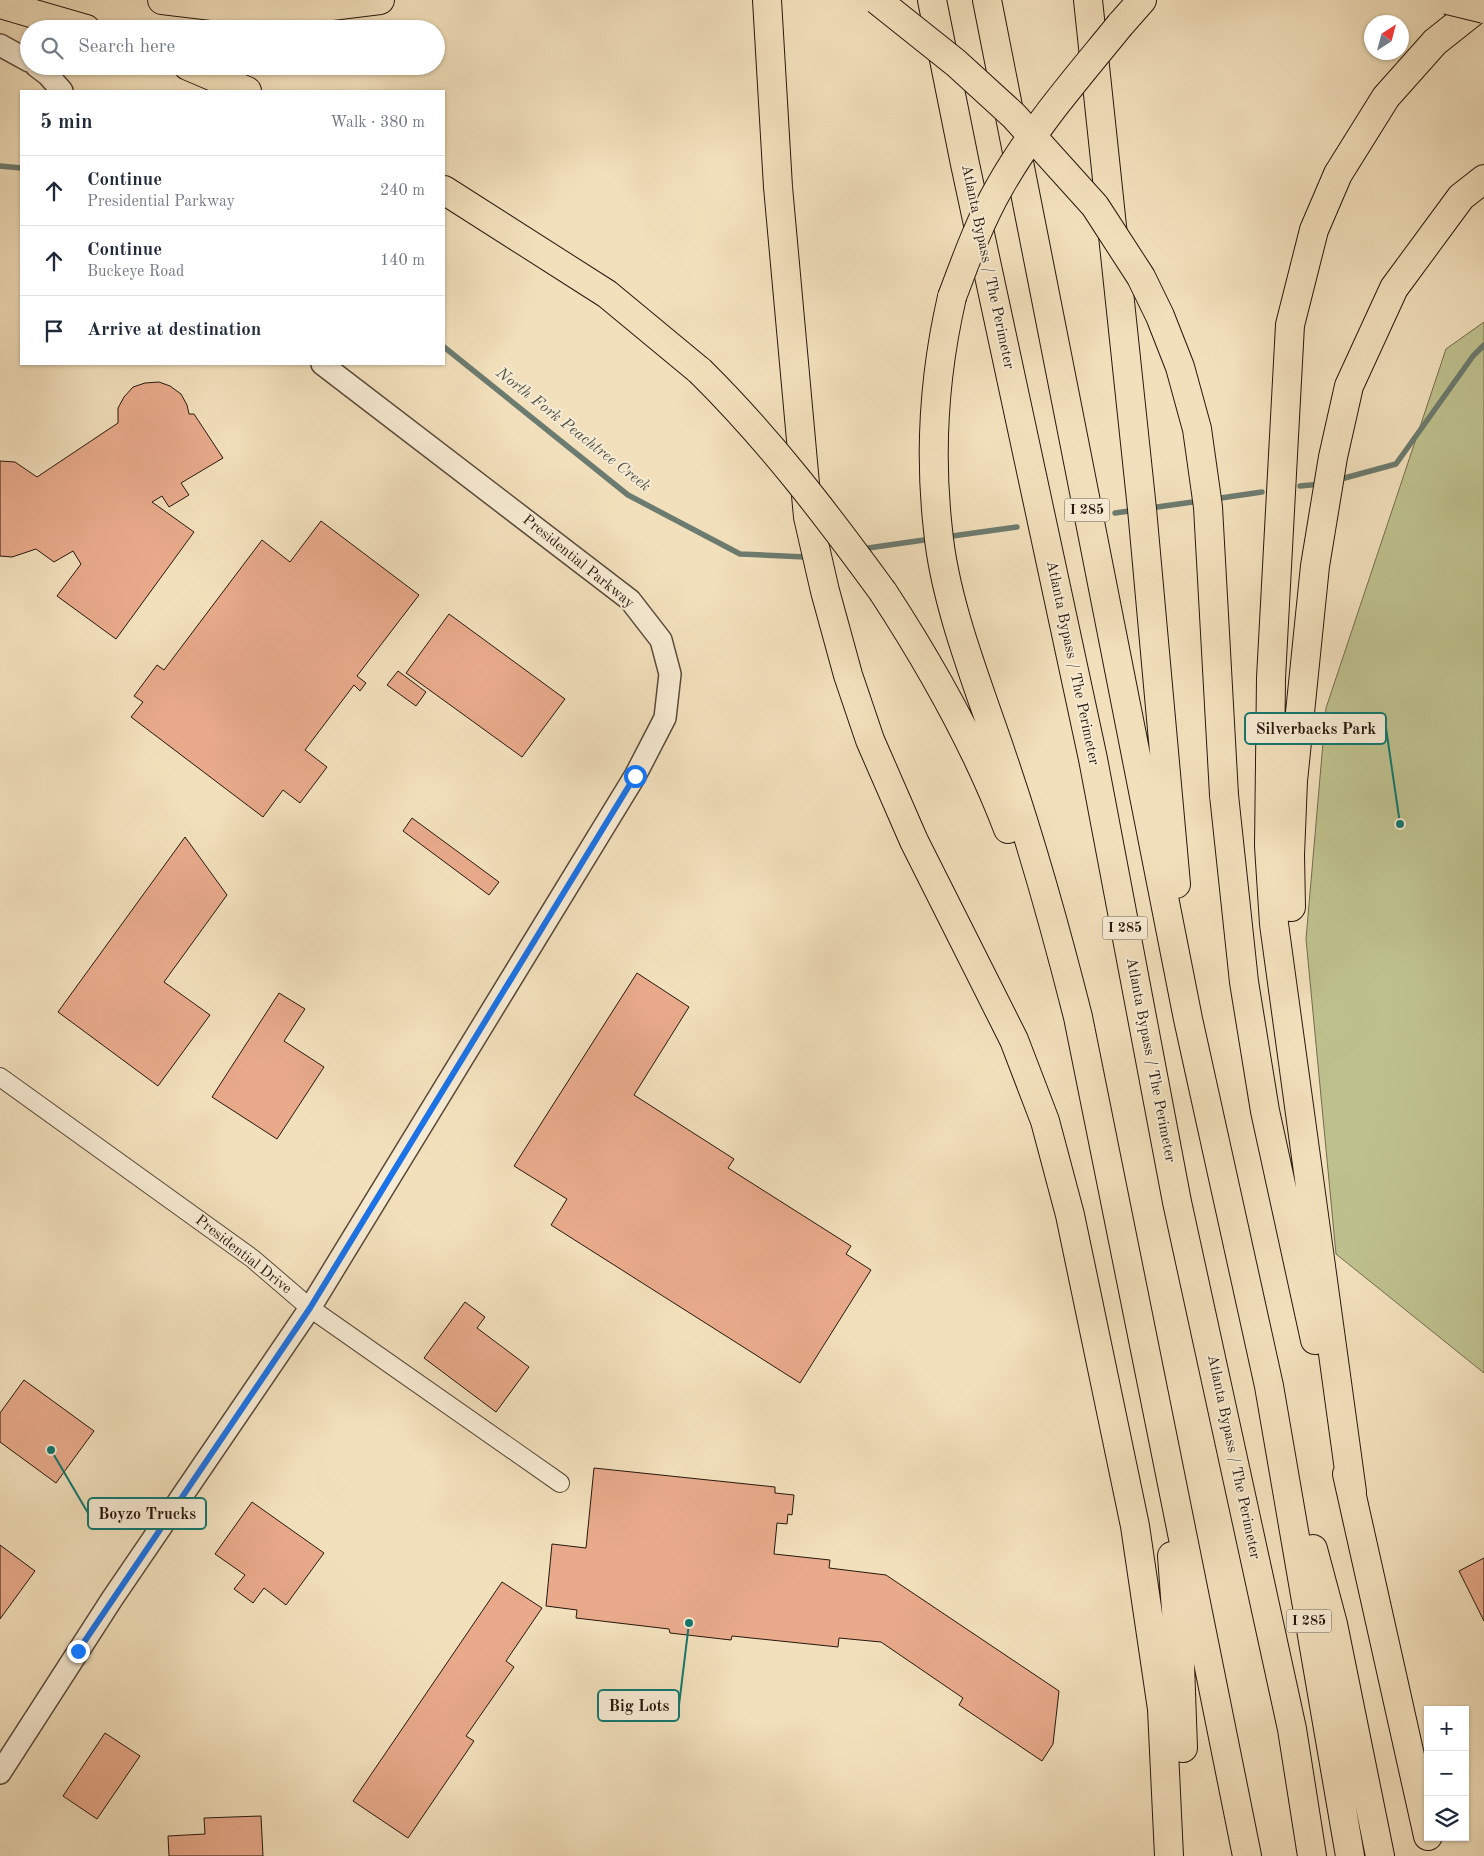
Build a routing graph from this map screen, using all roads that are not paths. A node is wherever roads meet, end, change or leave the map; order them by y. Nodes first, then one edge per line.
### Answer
1 (162, 0) edge
2 (380, 0) edge
3 (767, 0) edge
4 (877, 0) edge
5 (924, 0) edge
6 (932, 0) edge
7 (987, 0) edge
8 (1088, 0) edge
9 (1140, 0) edge
10 (1447, 0) edge
11 (1484, 3) edge
12 (0, 4) edge
13 (1484, 9) edge
14 (55, 20) edge
15 (0, 45) edge
16 (20, 56) edge
17 (48, 75) edge
18 (209, 75) edge
19 (61, 90) edge
20 (245, 90) edge
21 (965, 164) junction
22 (1484, 179) edge
23 (445, 191) edge
24 (323, 365) edge
25 (1078, 1017) junction
26 (1188, 1019) junction
27 (1294, 1061) junction
28 (0, 1077) edge
29 (310, 1308) junction
30 (1268, 1386) junction
31 (1163, 1445) junction
32 (560, 1483) dead end
33 (1352, 1492) junction
34 (0, 1773) edge
35 (1424, 1819) edge
36 (1429, 1841) edge
37 (1169, 1856) edge
38 (1182, 1856) edge
39 (1247, 1856) edge
40 (1312, 1856) edge
41 (1350, 1856) edge
42 (1380, 1856) edge
43 (1432, 1856) edge

1 - 2 highway
3 - 37 highway
4 - 33 highway, bridge
5 - 21 highway
6 - 21 highway, Atlanta Bypass / The Perimeter / I 285
7 - 26 highway, I 285
8 - 26 highway
9 - 25 highway, bridge
10 - 13 highway, bridge
11 - 27 highway
12 - 14 highway
15 - 16 street
17 - 19 street
18 - 20 highway
21 - 40 highway, Atlanta Bypass / The Perimeter / I 285
22 - 27 highway
23 - 25 highway, bridge
24 - 29 street, Presidential Parkway
25 - 31 highway
26 - 30 highway, I 285
27 - 33 highway
28 - 29 street, Presidential Drive
29 - 32 street, Presidential Drive
29 - 34 street, Presidential Parkway
30 - 41 highway, I 285
30 - 42 highway
31 - 38 highway
31 - 39 highway
33 - 35 highway
36 - 43 highway

